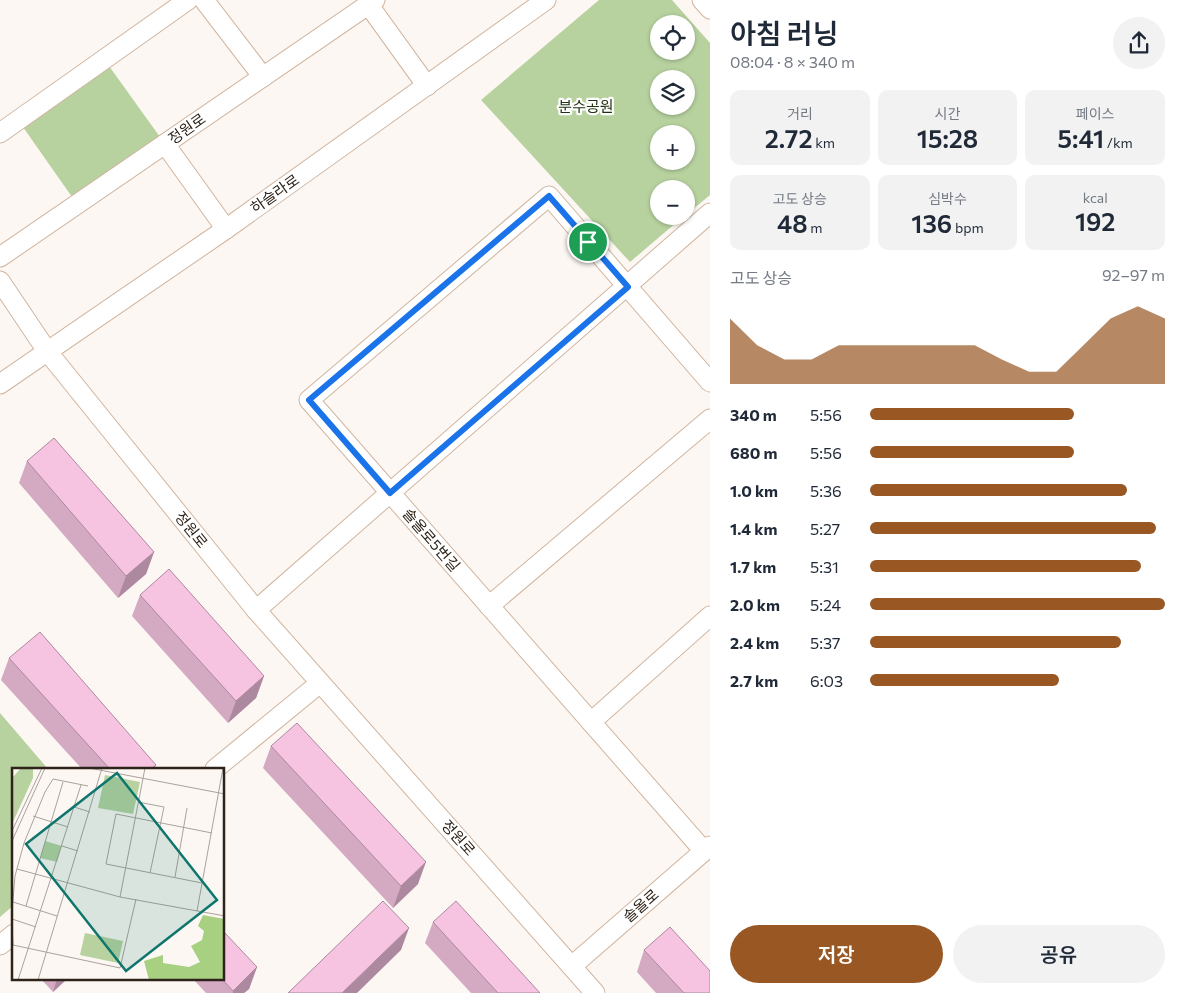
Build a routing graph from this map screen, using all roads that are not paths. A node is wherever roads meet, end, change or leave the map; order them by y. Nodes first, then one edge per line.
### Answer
1 (188, 0) edge
2 (204, 0) edge
3 (546, 0) edge
4 (702, 0) edge
5 (371, 2) edge
6 (710, 9) edge
7 (263, 77) junction
8 (427, 86) junction
9 (0, 133) edge
10 (165, 144) junction
11 (707, 221) edge
12 (226, 229) junction
13 (0, 257) edge
14 (0, 282) edge
15 (628, 287) junction
16 (47, 351) junction
17 (710, 382) edge
18 (0, 384) edge
19 (710, 419) edge
20 (390, 493) junction
21 (489, 606) junction
22 (256, 610) junction
23 (710, 616) edge
24 (320, 683) junction
25 (591, 722) junction
26 (216, 768) edge
27 (707, 848) edge
28 (12, 936) edge
29 (0, 945) edge
30 (572, 966) junction
31 (595, 993) edge

1 - 9 street
2 - 7 street
3 - 8 street, 하슬라로
4 - 6 street
5 - 7 street, 정원로
5 - 8 street
7 - 10 street, 정원로
8 - 12 street, 하슬라로
10 - 12 street
10 - 13 street, 정원로
11 - 15 street
12 - 16 street, 하슬라로
14 - 16 street, 정원로
15 - 17 street, 솔올로5번길
15 - 20 street
15 - 20 street, 솔올로5번길
16 - 18 street, 하슬라로
16 - 22 street, 정원로
19 - 21 street
20 - 21 street, 솔올로5번길
20 - 22 street
21 - 25 street, 솔올로5번길
22 - 24 street, 정원로
23 - 25 street
24 - 26 street
24 - 30 street, 정원로
25 - 27 street, 솔올로5번길
27 - 30 street, 솔올로
28 - 29 street
30 - 31 street, 정원로

